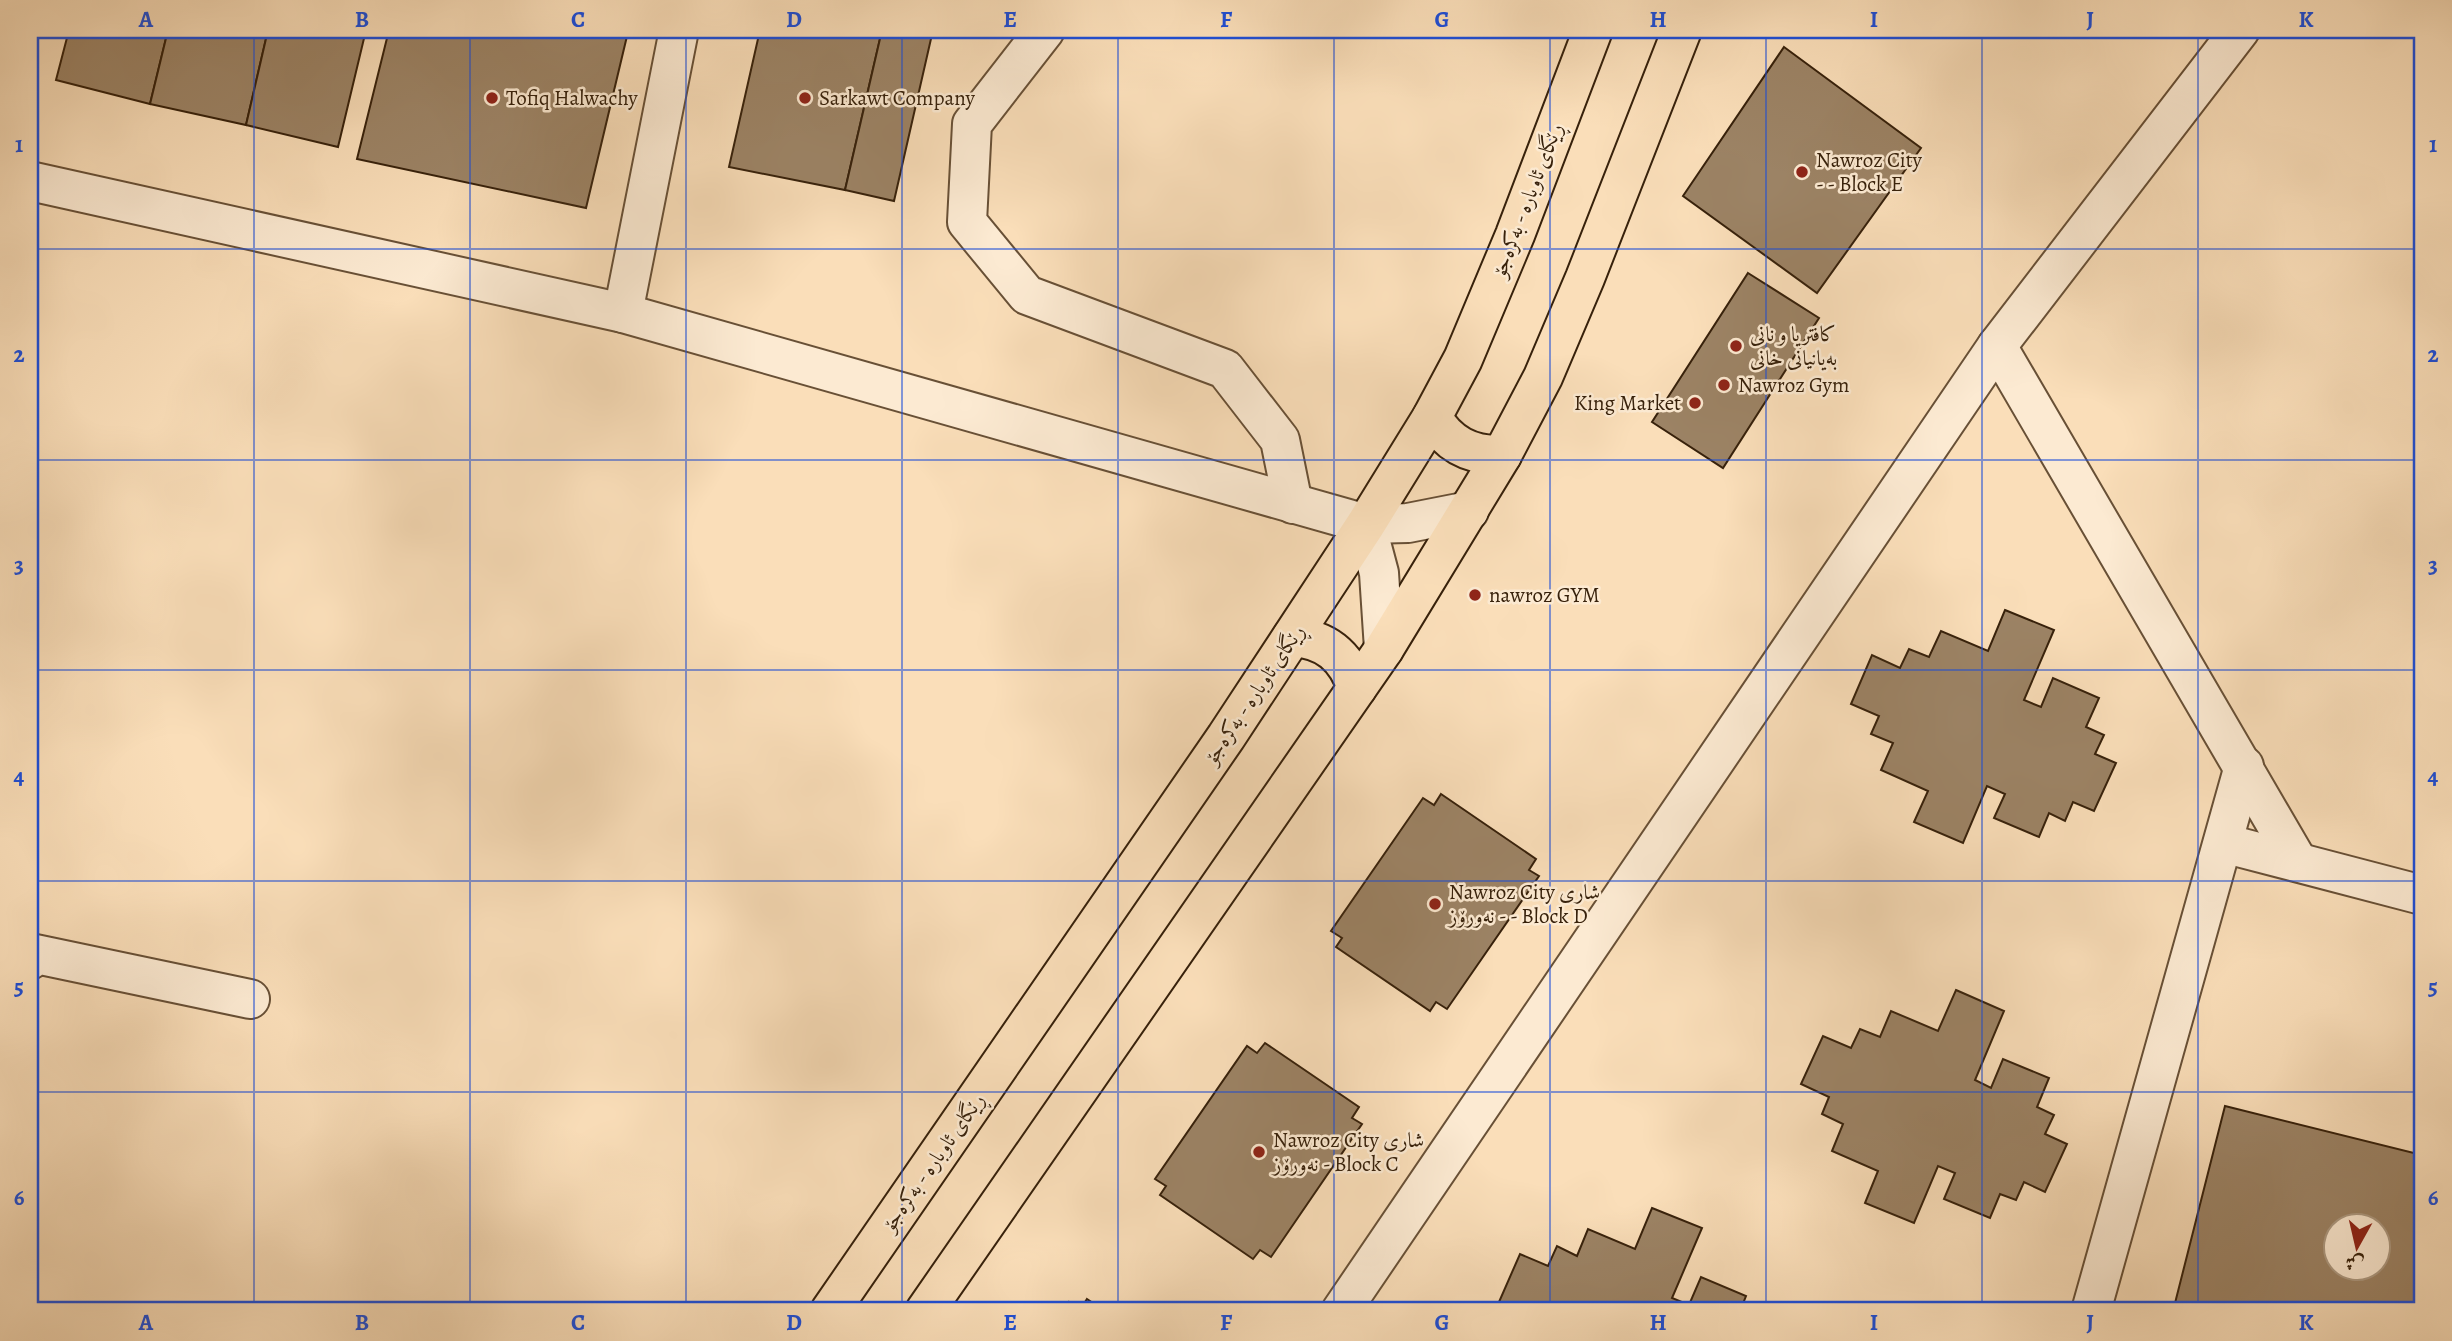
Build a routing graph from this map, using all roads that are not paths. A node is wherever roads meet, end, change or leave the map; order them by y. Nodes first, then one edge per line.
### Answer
1 (679, 30) edge
2 (1045, 30) edge
3 (1593, 30) edge
4 (1682, 30) edge
5 (2240, 30) edge
6 (30, 181) edge
7 (622, 313) junction
8 (1997, 346) junction
9 (1432, 416) junction
10 (1502, 455) junction
11 (1293, 504) junction
12 (1469, 511) junction
13 (1366, 524) junction
14 (1292, 637) junction
15 (1384, 649) junction
16 (1357, 688) junction
17 (2244, 766) junction
18 (2223, 843) junction
19 (2298, 862) junction
20 (2422, 895) edge
21 (30, 960) edge
22 (250, 999) dead end
23 (830, 1311) edge
24 (925, 1311) edge
25 (1341, 1311) edge
26 (2091, 1311) edge

1 - 7 street
2 - 11 street
3 - 9 main road, ڕێگای ئاوبارە - بەکرەجۆ
4 - 10 main road
5 - 8 street
6 - 7 street
7 - 11 street
8 - 17 street
8 - 25 street
9 - 10 main road
9 - 13 main road, ڕێگای ئاوبارە - بەکرەجۆ
10 - 12 main road
11 - 13 street
12 - 13 street
12 - 15 main road
13 - 14 main road, ڕێگای ئاوبارە - بەکرەجۆ
13 - 15 street
14 - 16 main road
14 - 23 main road, ڕێگای ئاوبارە - بەکرەجۆ
15 - 16 main road
16 - 24 main road
17 - 18 street
17 - 19 street
18 - 19 street
18 - 26 street
19 - 20 street
21 - 22 street

